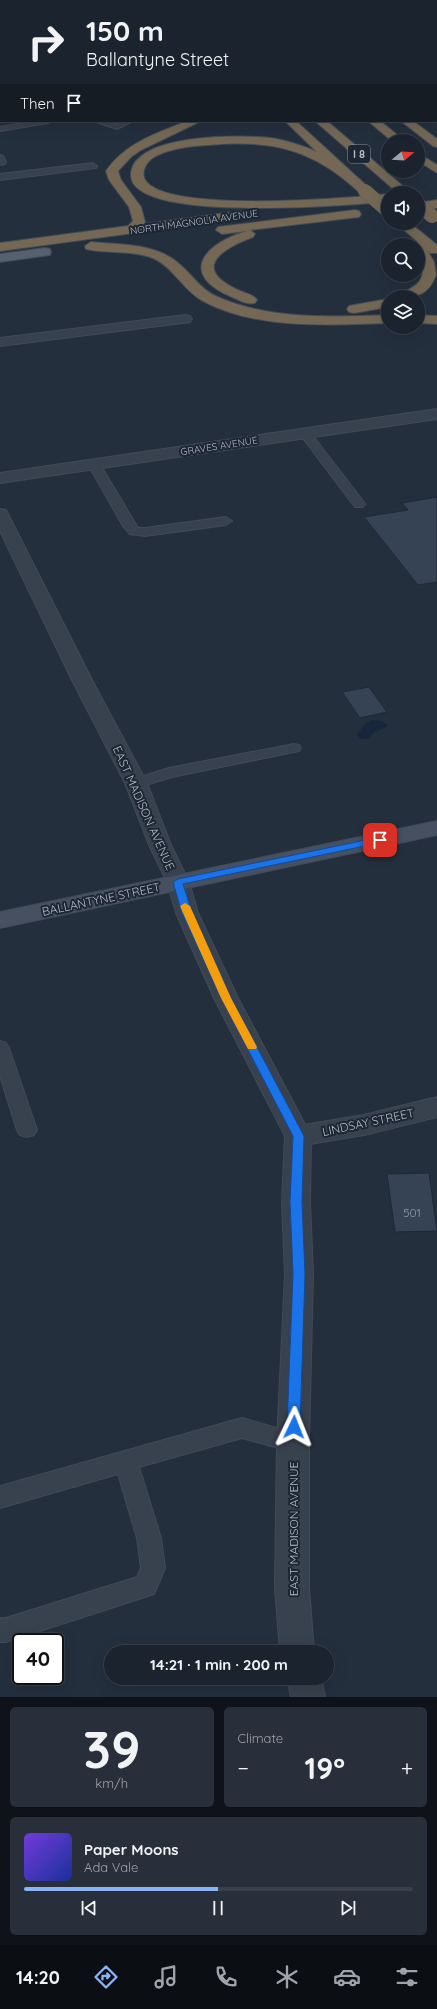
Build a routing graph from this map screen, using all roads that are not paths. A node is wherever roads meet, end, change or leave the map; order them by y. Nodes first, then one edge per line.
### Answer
1 (42, 122) edge
2 (100, 122) edge
3 (127, 122) edge
4 (194, 122) edge
5 (291, 122) edge
6 (321, 122) edge
7 (374, 122) edge
8 (407, 122) edge
9 (0, 129) edge
10 (390, 134) edge
11 (437, 144) edge
12 (0, 158) edge
13 (425, 161) edge
14 (0, 162) edge
15 (93, 166) dead end
16 (437, 170) edge
17 (346, 174) junction
18 (0, 177) edge
19 (397, 186) edge
20 (363, 196) junction
21 (381, 197) edge
22 (425, 201) edge
23 (437, 204) edge
24 (381, 206) edge
25 (425, 206) edge
26 (381, 211) edge
27 (435, 218) edge
28 (280, 223) junction
29 (131, 230) junction
30 (410, 230) edge
31 (91, 246) junction
32 (0, 247) edge
33 (45, 252) joint
34 (437, 252) edge
35 (425, 257) edge
36 (0, 258) edge
37 (425, 281) edge
38 (424, 282) edge
39 (417, 290) edge
40 (381, 304) edge
41 (185, 319) dead end
42 (381, 319) edge
43 (425, 319) edge
44 (437, 320) edge
45 (0, 342) edge
46 (437, 414) edge
47 (305, 433) junction
48 (95, 466) junction
49 (0, 478) edge
50 (359, 504) dead end
51 (0, 514) edge
52 (226, 521) dead end
53 (294, 748) dead end
54 (136, 783) junction
55 (437, 828) edge
56 (178, 882) junction
57 (0, 920) edge
58 (0, 1048) edge
59 (437, 1107) edge
60 (27, 1130) dead end
61 (298, 1136) junction
62 (293, 1442) junction
63 (126, 1461) junction
64 (0, 1497) edge
65 (0, 1630) edge
66 (296, 1645) edge
67 (305, 1685) edge
68 (308, 1697) edge

1 - 9 lane
2 - 3 lane
4 - 29 highway
5 - 17 highway
6 - 19 highway, I 8
7 - 10 highway
8 - 11 highway
12 - 14 lane
13 - 16 highway
15 - 18 lane
17 - 20 highway
17 - 20 highway
20 - 21 highway, NORTH MAGNOLIA AVENUE
20 - 24 highway, bridge
20 - 29 highway, NORTH MAGNOLIA AVENUE
22 - 23 highway
25 - 27 highway, bridge
26 - 28 highway, NORTH MAGNOLIA AVENUE
28 - 31 highway, NORTH MAGNOLIA AVENUE
28 - 40 highway
29 - 32 highway, NORTH MAGNOLIA AVENUE
30 - 34 highway
31 - 33 highway, NORTH MAGNOLIA AVENUE
31 - 42 highway
33 - 36 main road, NORTH MAGNOLIA AVENUE
35 - 37 highway
38 - 39 highway
41 - 45 street
43 - 44 highway
46 - 47 street, GRAVES AVENUE
47 - 48 street, GRAVES AVENUE
47 - 50 lane
48 - 49 street, GRAVES AVENUE
48 - 52 lane
51 - 54 street, EAST MADISON AVENUE
53 - 54 lane
54 - 56 street, EAST MADISON AVENUE
55 - 56 main road, BALLANTYNE STREET
56 - 57 main road, BALLANTYNE STREET
56 - 61 street, EAST MADISON AVENUE
58 - 60 lane
59 - 61 street, LINDSAY STREET
61 - 62 street, EAST MADISON AVENUE
62 - 63 lane
62 - 66 street, EAST MADISON AVENUE
63 - 64 lane
63 - 65 lane
67 - 68 street

